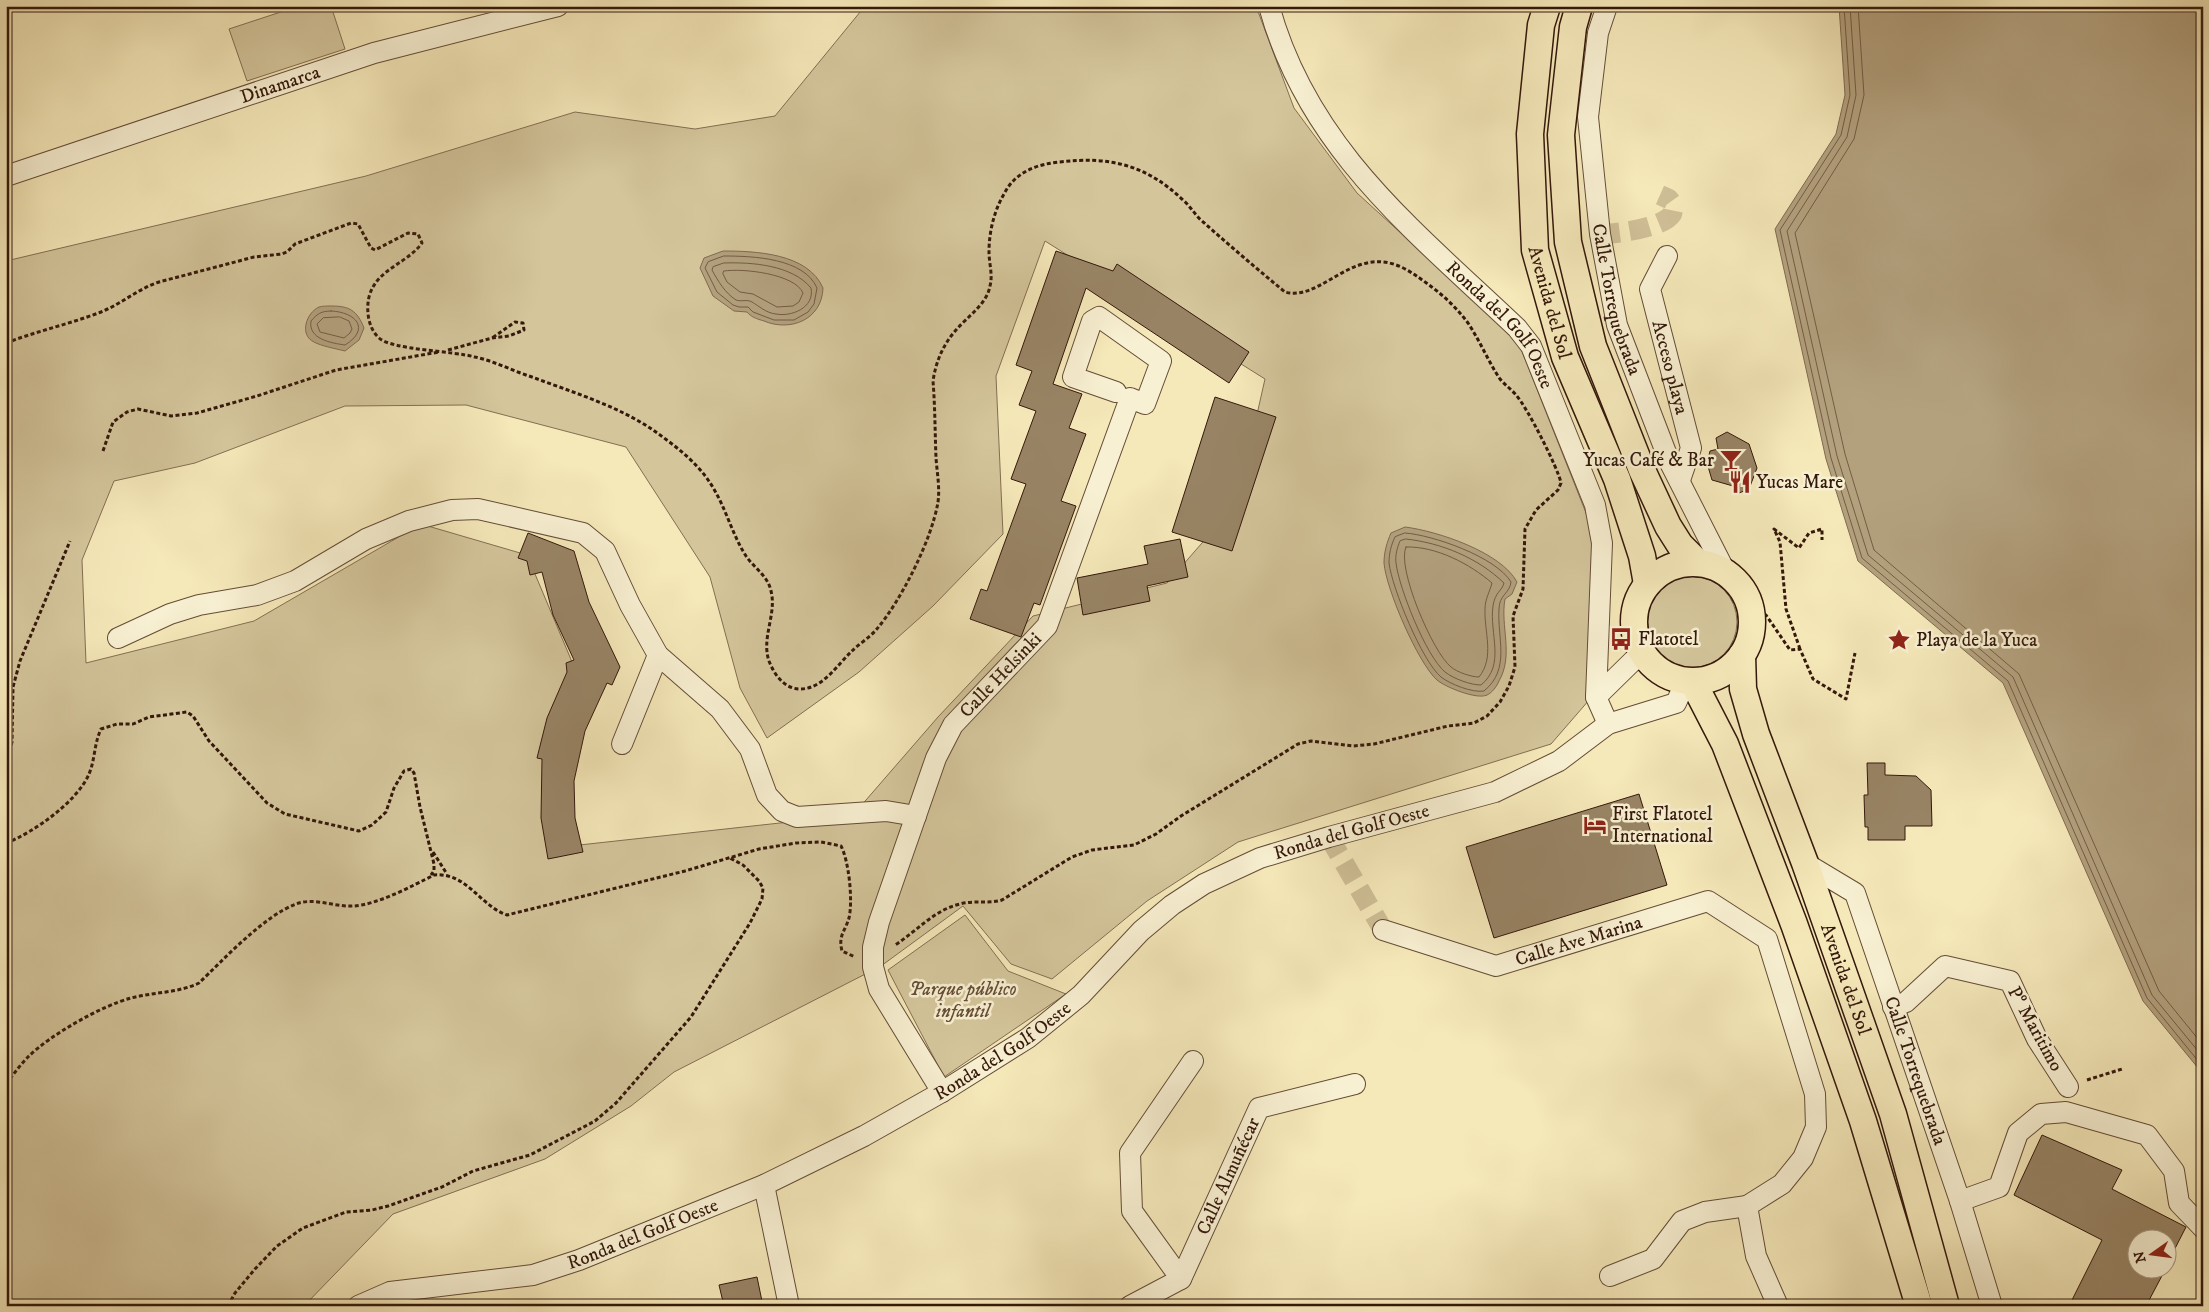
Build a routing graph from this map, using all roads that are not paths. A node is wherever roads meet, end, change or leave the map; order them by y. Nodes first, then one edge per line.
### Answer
1 (558, 6) edge
2 (1269, 6) edge
3 (1547, 6) edge
4 (1579, 6) edge
5 (1607, 6) edge
6 (6, 176) edge
7 (1667, 256) dead end
8 (1116, 392) dead end
9 (1680, 480) junction
10 (1698, 563) junction
11 (1726, 573) junction
12 (1647, 584) junction
13 (118, 638) dead end
14 (1642, 652) junction
15 (658, 655) junction
16 (1742, 655) junction
17 (1689, 681) junction
18 (1596, 697) junction
19 (1608, 724) junction
20 (622, 744) dead end
21 (916, 816) junction
22 (1805, 863) junction
23 (1794, 924) junction
24 (1383, 930) tunnel mouth
25 (1767, 940) junction
26 (1893, 1007) junction
27 (1193, 1060) dead end
28 (1355, 1084) dead end
29 (2068, 1087) road end
30 (942, 1092) junction
31 (764, 1184) junction
32 (1960, 1201) junction
33 (1748, 1206) junction
34 (2203, 1228) edge
35 (1610, 1276) dead end
36 (1181, 1279) junction
37 (358, 1306) edge
38 (789, 1306) edge
39 (1130, 1306) edge
40 (1778, 1306) edge
41 (1919, 1306) edge
42 (1946, 1306) edge
43 (1992, 1306) edge

1 - 6 street, Dinamarca
2 - 18 street, Ronda del Golf Oeste
3 - 12 main road, Avenida del Sol
4 - 10 main road, Avenida del Sol
5 - 9 street, Calle Torrequebrada
7 - 9 street, Acceso playa
8 - 21 street, Calle Helsinki
9 - 11 street, Calle Torrequebrada
10 - 11 main road
10 - 12 main road
11 - 16 main road
12 - 14 main road
13 - 15 street
14 - 17 main road
14 - 18 street
15 - 20 street
15 - 21 street
16 - 17 main road
16 - 22 main road, Avenida del Sol
17 - 19 street, Ronda del Golf Oeste
17 - 23 main road, Avenida del Sol
18 - 19 street, Ronda del Golf Oeste
19 - 30 street, Ronda del Golf Oeste
21 - 30 street, Calle Helsinki
22 - 26 street, Calle Torrequebrada
22 - 42 main road, Avenida del Sol
23 - 25 street
23 - 41 main road, Avenida del Sol
24 - 25 street, Calle Ave Marina
25 - 33 street
26 - 29 street, Pº Maritimo
26 - 32 street, Calle Torrequebrada
27 - 36 street
28 - 36 street, Calle Almuñécar
30 - 31 street, Ronda del Golf Oeste
31 - 37 street, Ronda del Golf Oeste
31 - 38 street
32 - 34 street
32 - 43 street, Calle Torrequebrada
33 - 35 street
33 - 40 street
36 - 39 street

